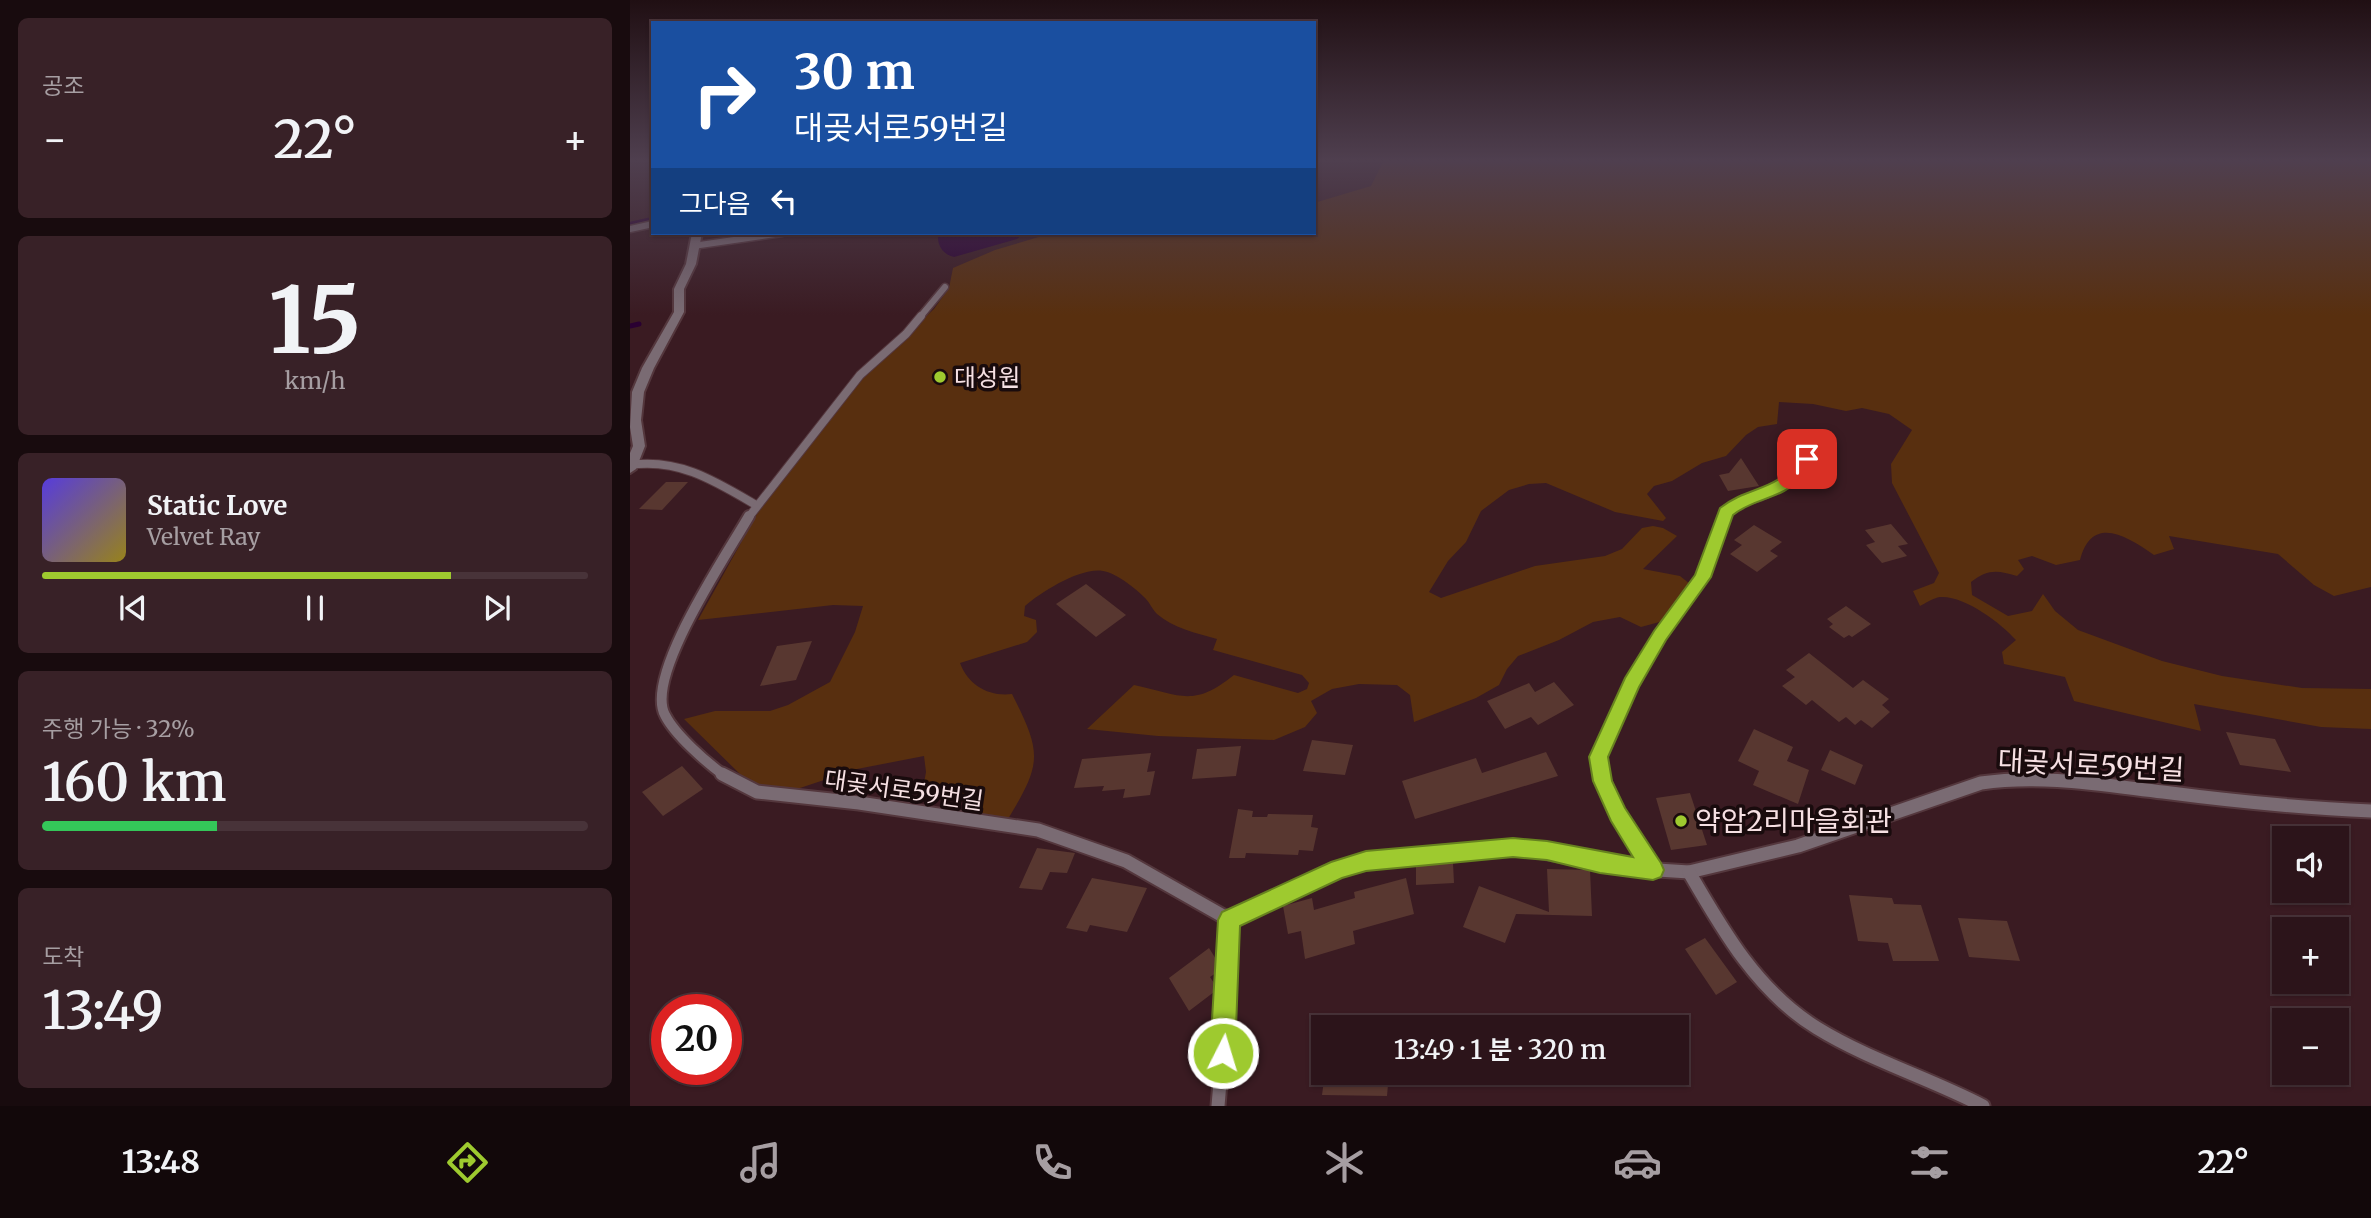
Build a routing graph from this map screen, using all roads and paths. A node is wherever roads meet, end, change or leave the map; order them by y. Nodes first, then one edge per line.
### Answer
1 (651, 224) edge
2 (630, 229) edge
3 (696, 235) edge
4 (768, 235) edge
5 (693, 246) junction
6 (945, 287) dead end
7 (1815, 446) dead end
8 (631, 466) edge
9 (757, 505) junction
10 (2371, 811) edge
11 (1653, 870) junction
12 (1689, 872) junction
13 (1230, 920) junction
14 (1218, 1106) edge
15 (1983, 1106) edge

1 - 2 lane
3 - 5 street
4 - 5 lane
5 - 8 street
6 - 9 lane, 대곶서로59번길
7 - 11 lane
8 - 9 lane
9 - 13 lane, 대곶서로59번길
10 - 12 lane, 대곶서로59번길
11 - 12 lane, 대곶서로59번길
11 - 13 lane, 대곶서로59번길
12 - 15 lane
13 - 14 lane

